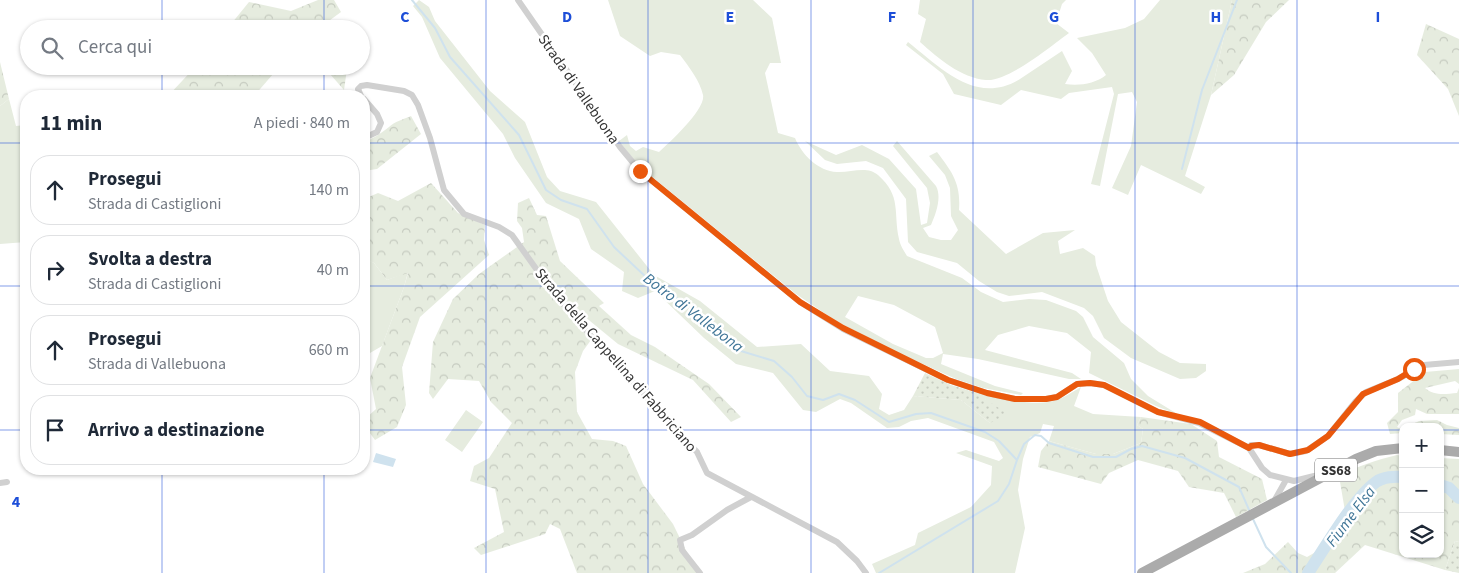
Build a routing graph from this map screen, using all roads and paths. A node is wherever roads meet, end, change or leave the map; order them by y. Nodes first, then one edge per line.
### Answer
1 (518, 0) edge
2 (358, 90) edge
3 (370, 105) edge
4 (370, 135) edge
5 (1459, 362) edge
6 (1249, 448) junction
7 (1399, 448) edge
8 (1444, 450) edge
9 (1459, 452) edge
10 (1325, 475) junction
11 (1286, 480) junction
12 (751, 497) junction
13 (1273, 503) junction
14 (700, 573) edge
15 (866, 573) edge
16 (1142, 573) edge

1 - 6 street, Strada di Vallebuona
2 - 12 street, Strada della Cappellina di Fabbriciano
3 - 4 street
5 - 6 street
6 - 11 street
7 - 10 main road, SS68
8 - 9 main road
10 - 11 street
10 - 13 main road, SS68
11 - 13 street
12 - 14 street
12 - 15 street, Strada della Cappellina di Fabbriciano
13 - 16 main road, SS68

